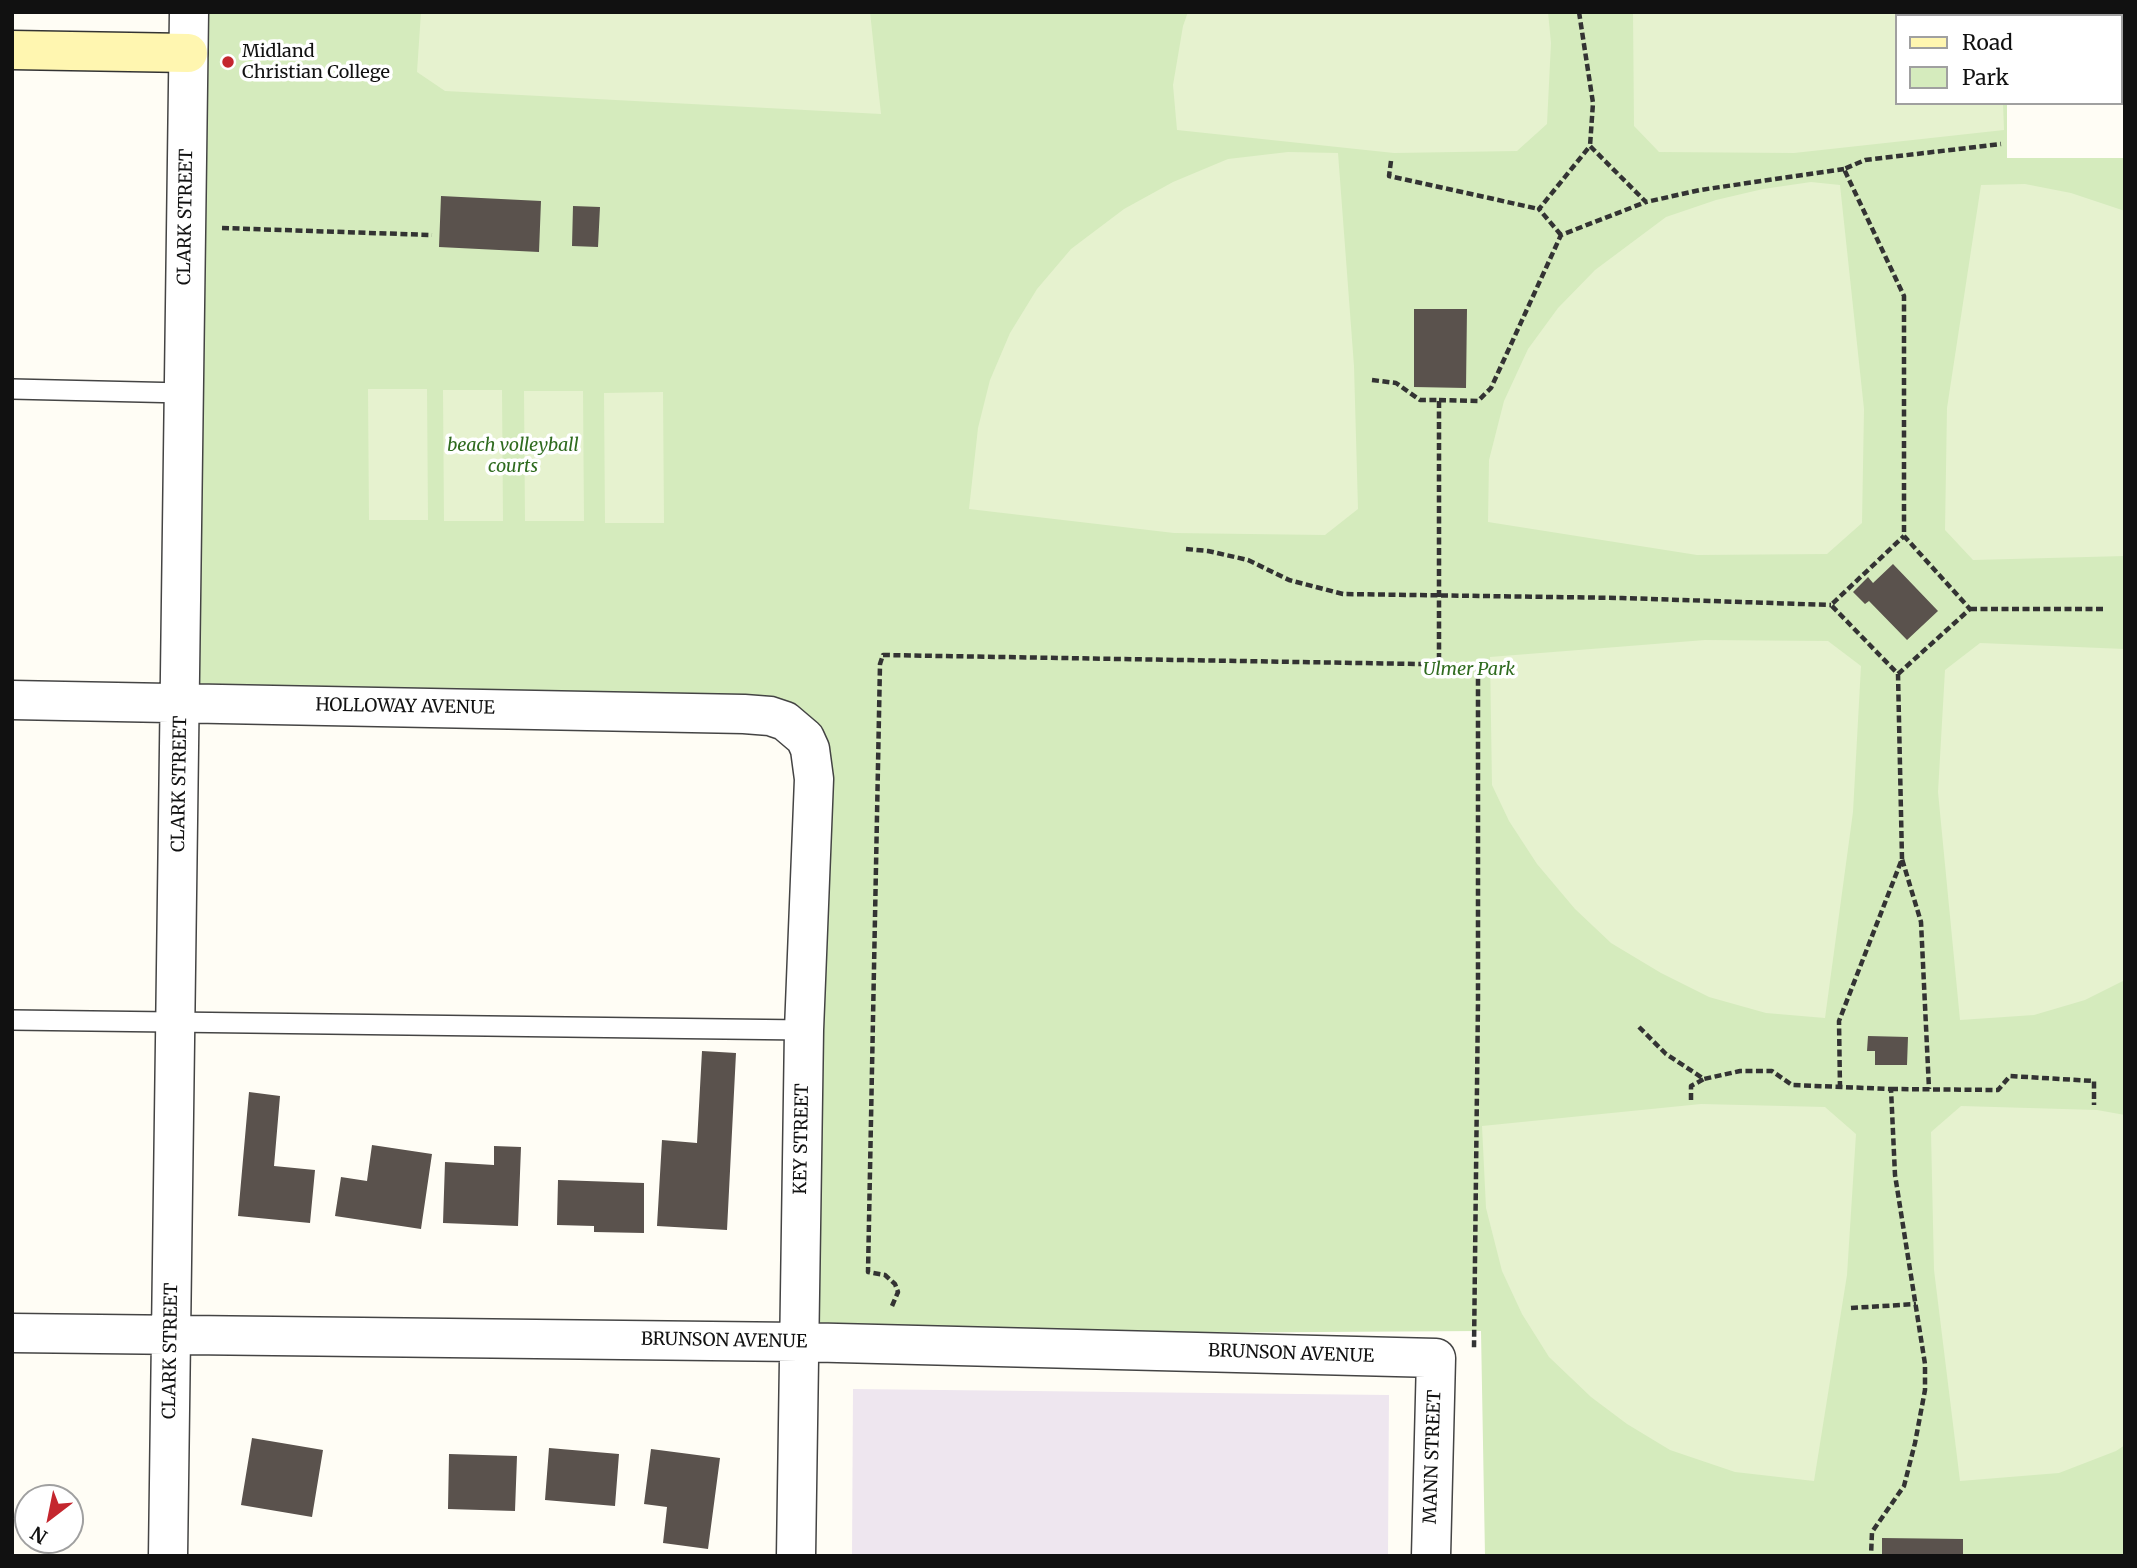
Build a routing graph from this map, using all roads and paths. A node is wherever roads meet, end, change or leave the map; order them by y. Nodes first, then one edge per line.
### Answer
1 (189, 12) edge
2 (1578, 12) edge
3 (12, 50) edge
4 (188, 53) junction
5 (2001, 144) dead end
6 (1590, 146) junction
7 (1391, 161) dead end
8 (1844, 169) junction
9 (1646, 202) junction
10 (1539, 209) junction
11 (186, 226) junction
12 (432, 235) dead end
13 (1562, 235) junction
14 (1372, 380) dead end
15 (12, 389) edge
16 (184, 393) junction
17 (1439, 400) junction
18 (1904, 536) junction
19 (1186, 549) dead end
20 (1438, 596) junction
21 (1831, 605) junction
22 (1970, 609) junction
23 (2105, 609) dead end
24 (1439, 664) junction
25 (1898, 674) junction
26 (12, 700) edge
27 (181, 703) junction
28 (794, 728) joint
29 (1902, 859) junction
30 (12, 1020) edge
31 (176, 1023) junction
32 (1639, 1027) dead end
33 (804, 1030) junction
34 (1704, 1079) junction
35 (1840, 1088) junction
36 (1891, 1089) junction
37 (1929, 1089) junction
38 (1691, 1100) dead end
39 (2094, 1105) dead end
40 (1916, 1304) junction
41 (1851, 1308) dead end
42 (886, 1314) dead end
43 (12, 1333) edge
44 (171, 1335) junction
45 (798, 1342) junction
46 (1436, 1359) joint
47 (1474, 1362) dead end
48 (168, 1556) edge
49 (796, 1556) edge
50 (1431, 1556) edge
51 (1871, 1556) edge

1 - 4 street, CLARK STREET
2 - 6 path
3 - 4 street
4 - 11 street, CLARK STREET
5 - 8 path
6 - 9 path
6 - 10 path
7 - 10 path
8 - 9 path
8 - 18 path
9 - 13 path
10 - 13 path
11 - 12 path
11 - 16 street, CLARK STREET
13 - 17 path
14 - 17 path
15 - 16 lane
16 - 27 street, CLARK STREET
17 - 20 path
18 - 21 path
18 - 22 path
19 - 20 path
20 - 21 path
20 - 24 path
21 - 25 path
22 - 23 path
22 - 25 path
24 - 42 path
24 - 47 path
25 - 29 path
26 - 27 street, HOLLOWAY AVENUE
27 - 28 street, HOLLOWAY AVENUE
27 - 31 street, CLARK STREET
28 - 33 street, KEY STREET
29 - 35 path
29 - 37 path
30 - 31 lane
31 - 33 lane
31 - 44 street, CLARK STREET
32 - 34 path
33 - 45 street, KEY STREET
34 - 35 path
34 - 38 path
35 - 36 path
36 - 37 path
36 - 40 path
37 - 39 path
40 - 41 path
40 - 51 path
43 - 44 street, BRUNSON AVENUE
44 - 45 street, BRUNSON AVENUE
44 - 48 street, CLARK STREET
45 - 46 street, BRUNSON AVENUE
45 - 49 street, KEY STREET
46 - 50 street, MANN STREET

